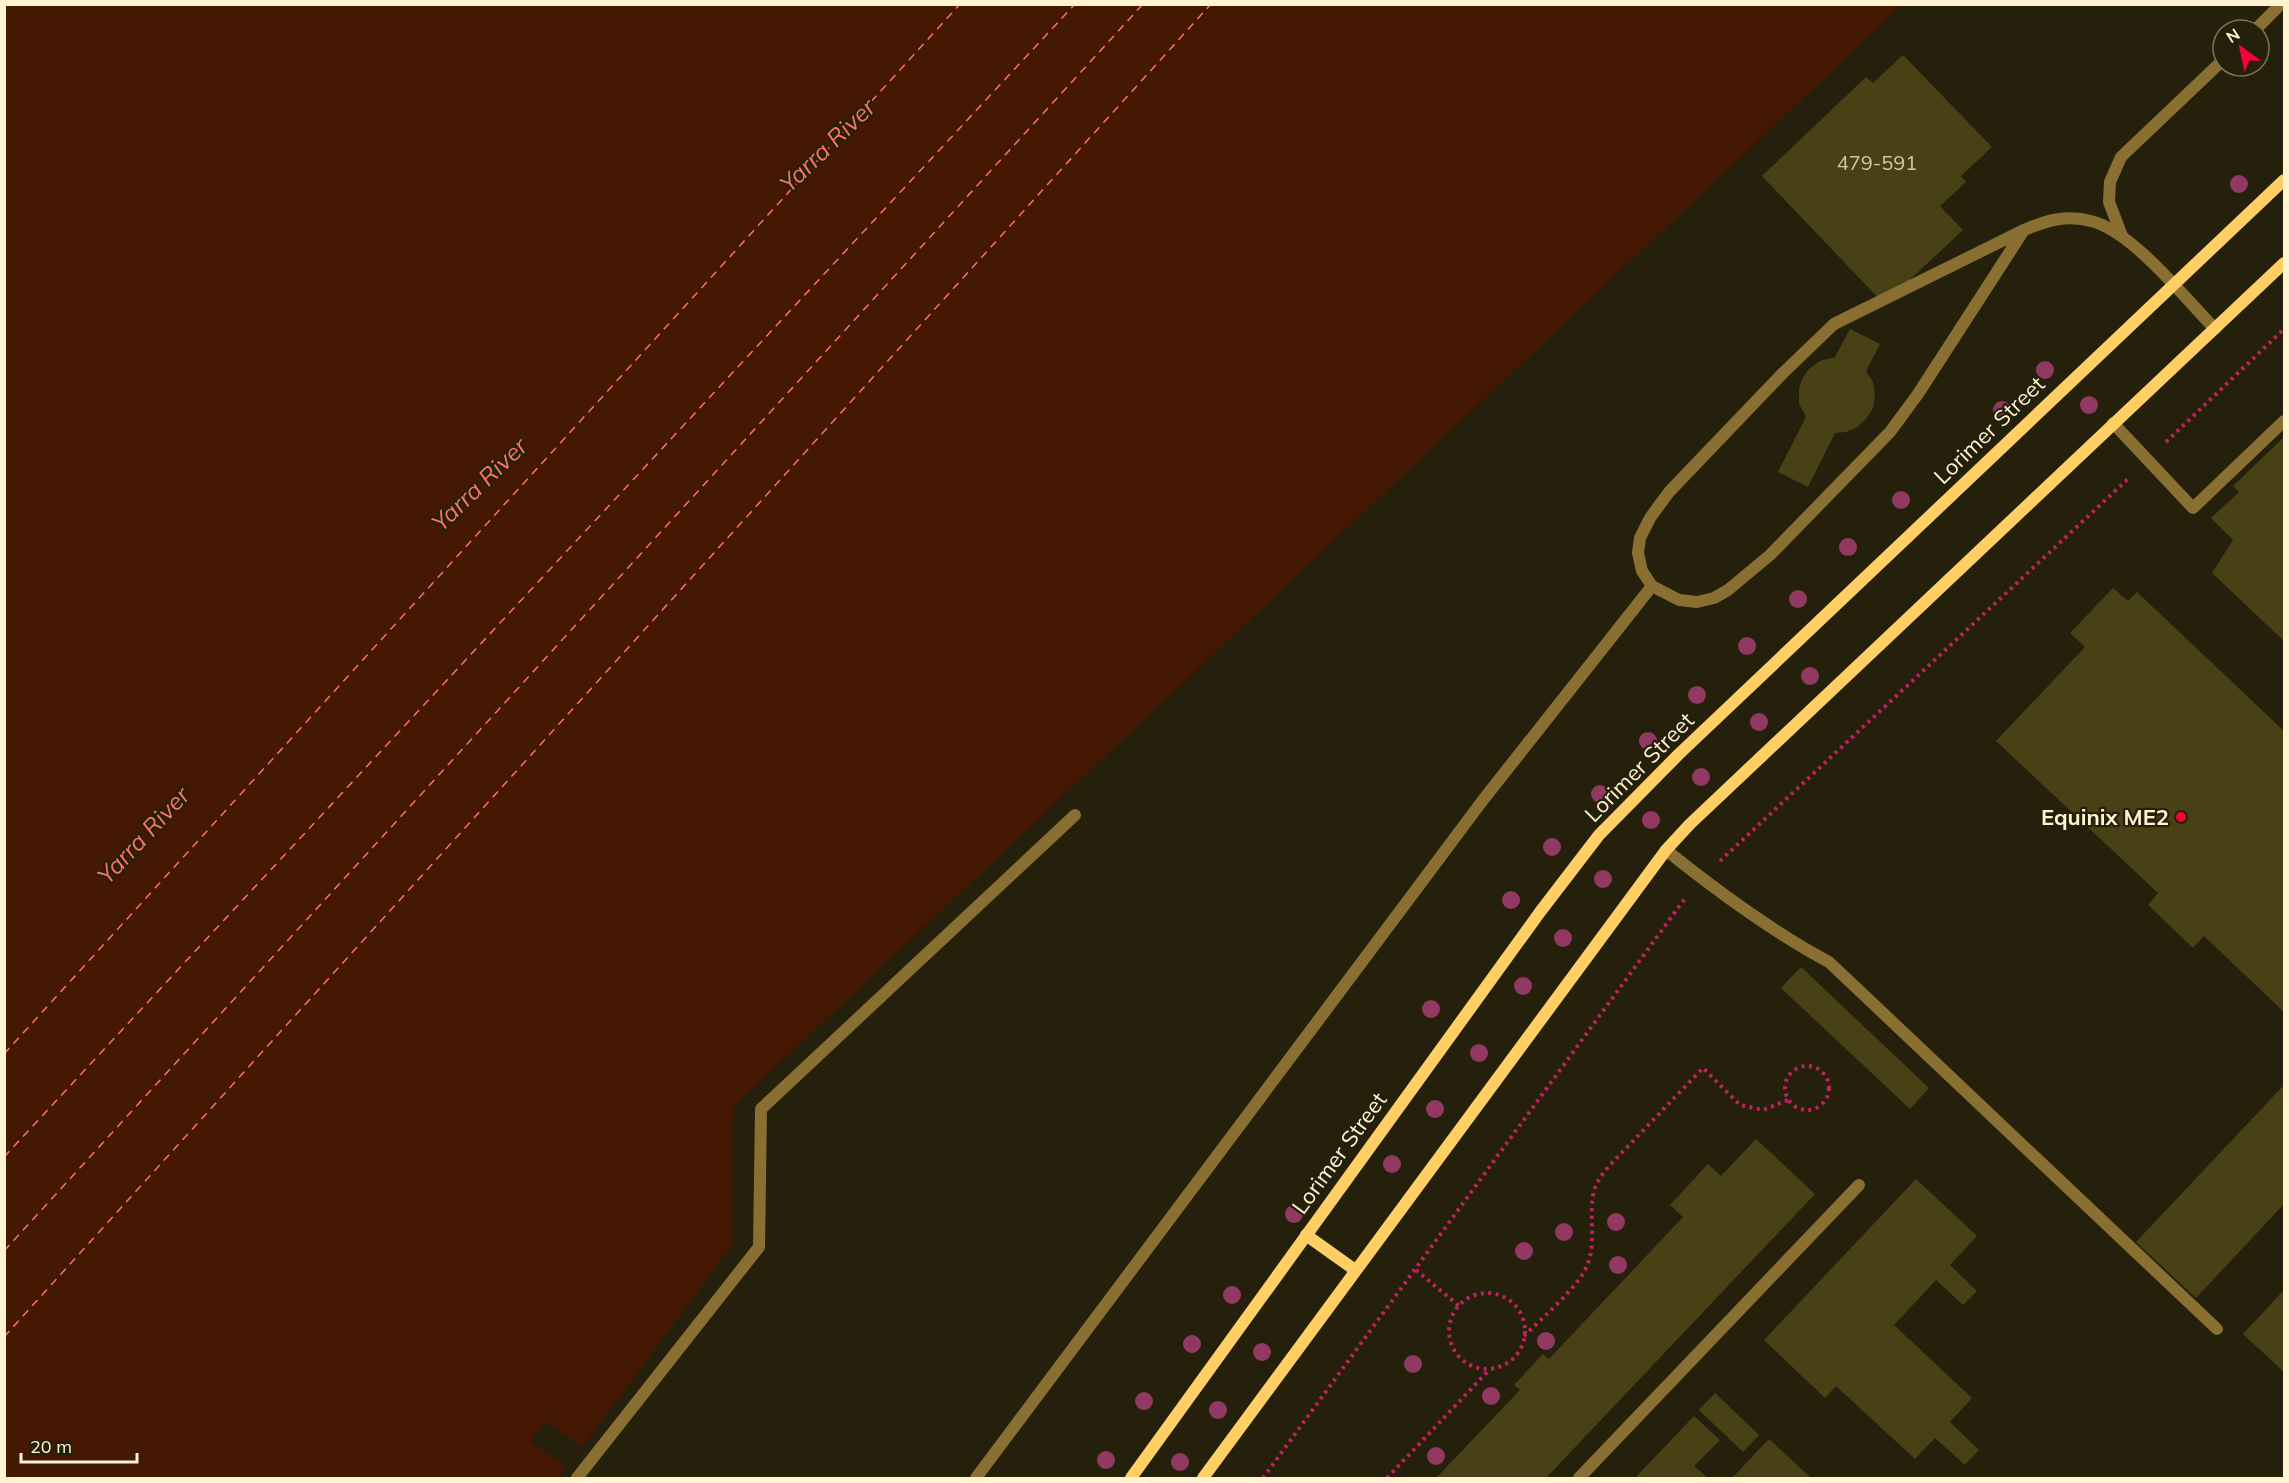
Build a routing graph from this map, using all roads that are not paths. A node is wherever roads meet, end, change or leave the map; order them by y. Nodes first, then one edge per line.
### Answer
1 (2281, 4) edge
2 (2267, 18) edge
3 (2211, 71) edge
4 (2284, 180) edge
5 (2024, 230) junction
6 (2122, 237) junction
7 (2284, 263) edge
8 (2173, 286) junction
9 (2215, 329) junction
10 (2284, 421) edge
11 (2113, 423) junction
12 (1652, 586) junction
13 (1075, 815) dead end
14 (1666, 850) junction
15 (1859, 1185) dead end
16 (1306, 1235) junction
17 (1355, 1270) junction
18 (2217, 1329) dead end
19 (577, 1479) edge
20 (976, 1479) edge
21 (1131, 1479) edge
22 (1203, 1479) edge
23 (1579, 1479) edge

1 - 2 lane
3 - 6 lane
4 - 8 main road, Lorimer Street
5 - 6 lane
5 - 12 lane
5 - 12 lane
6 - 8 lane
7 - 9 main road
8 - 9 lane
8 - 16 main road, Lorimer Street
9 - 11 main road
10 - 11 lane
11 - 14 main road
12 - 20 lane
13 - 19 lane
14 - 17 main road
14 - 18 lane
15 - 23 lane
16 - 17 main road
16 - 21 main road, Lorimer Street
17 - 22 main road

